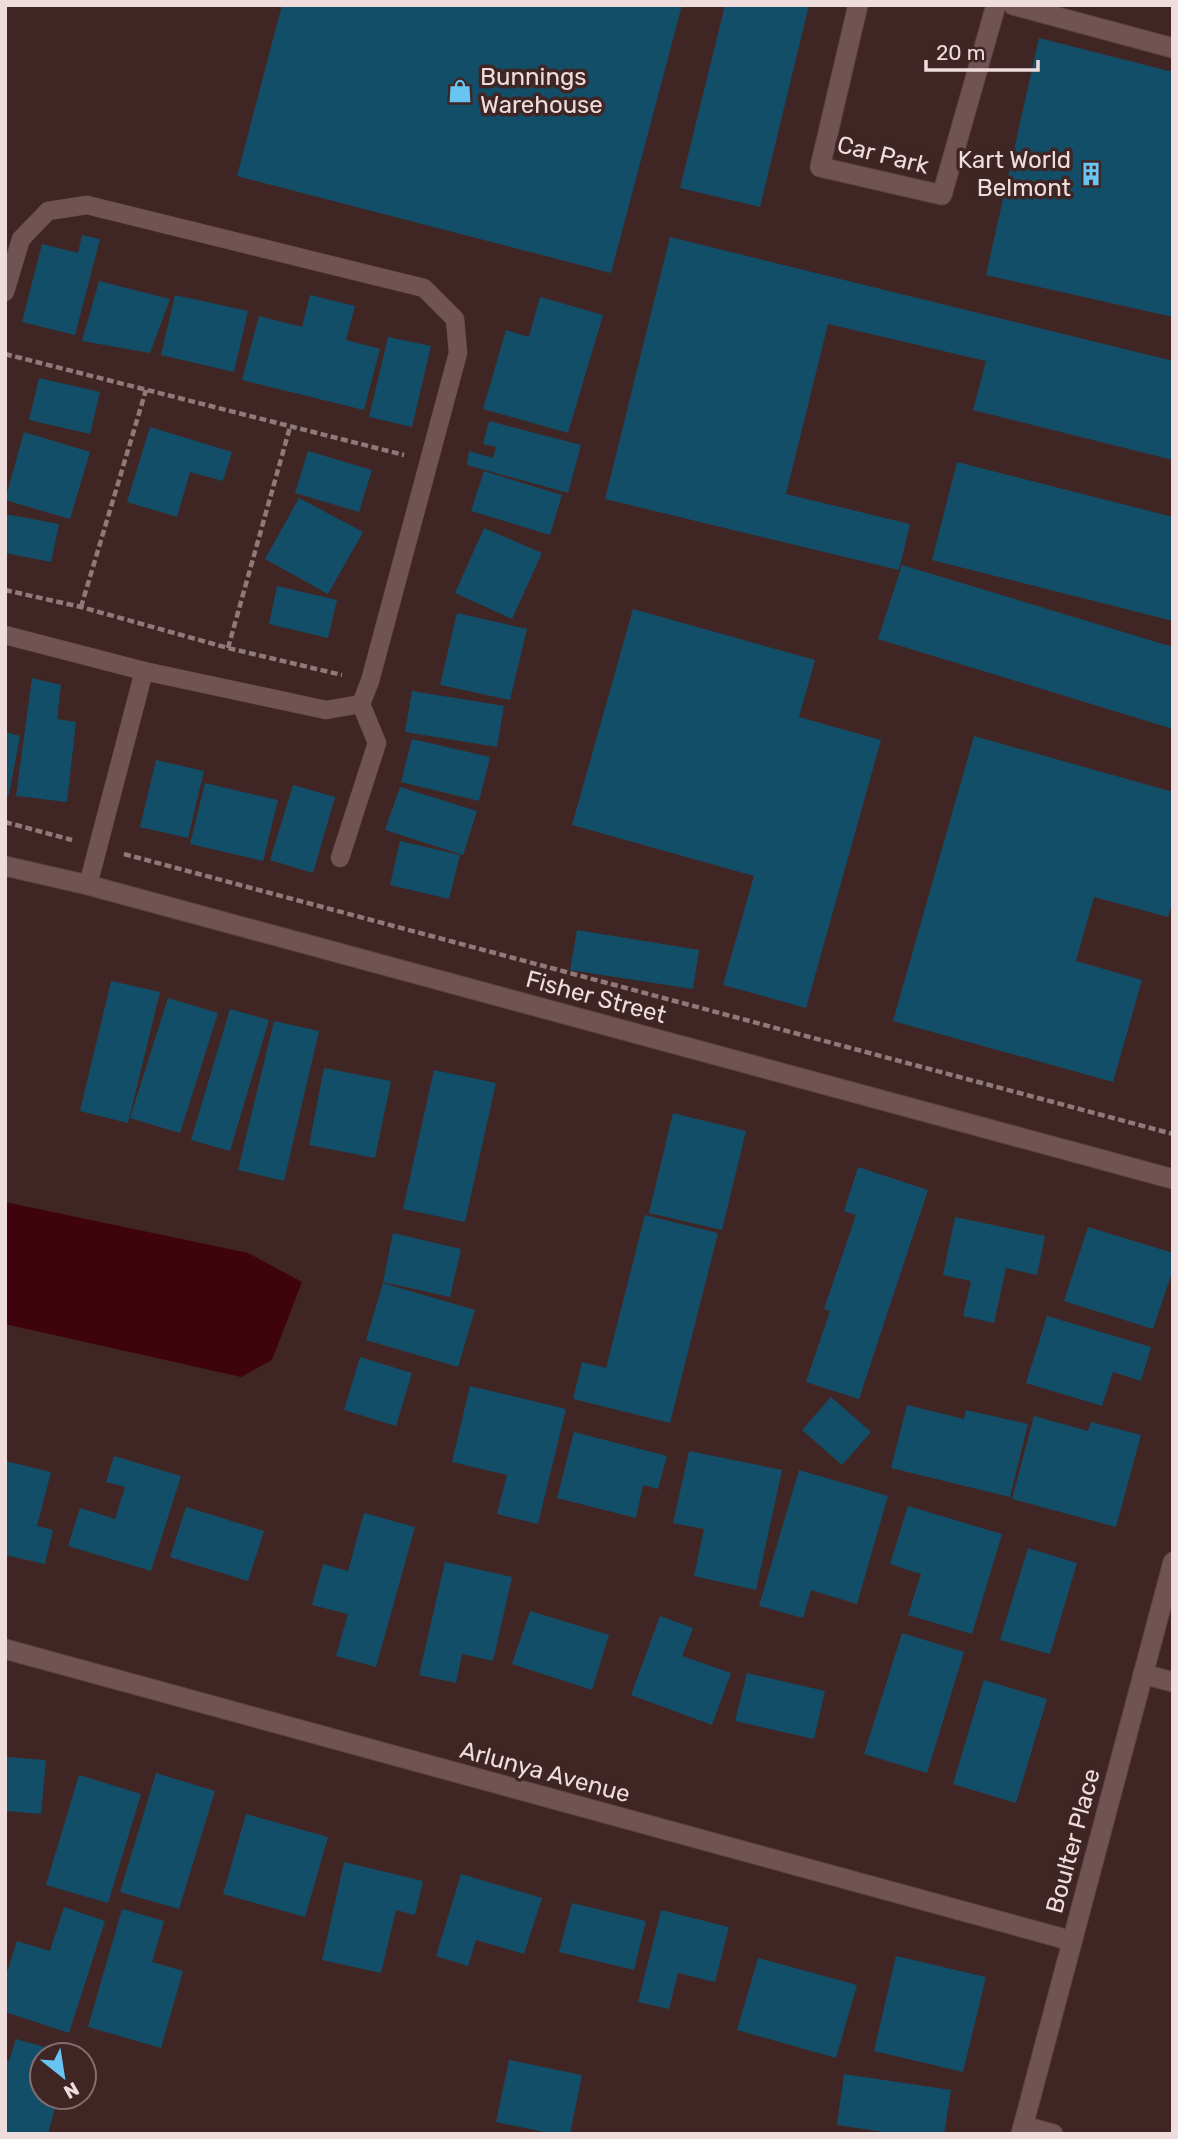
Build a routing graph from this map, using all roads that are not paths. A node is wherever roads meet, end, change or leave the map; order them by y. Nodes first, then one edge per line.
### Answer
1 (858, 5) edge
2 (996, 5) edge
3 (1013, 5) edge
4 (1173, 48) edge
5 (5, 292) edge
6 (5, 635) edge
7 (144, 671) junction
8 (361, 704) junction
9 (340, 858) dead end
10 (5, 866) edge
11 (88, 885) junction
12 (1173, 1179) edge
13 (1173, 1562) edge
14 (5, 1649) edge
15 (1143, 1674) junction
16 (1173, 1682) edge
17 (1072, 1941) junction
18 (1022, 2130) edge
19 (1053, 2134) edge

1 - 2 street, Car Park
3 - 4 street
5 - 8 lane
6 - 7 lane
7 - 8 lane
7 - 11 lane
8 - 9 lane
10 - 11 street, Fisher Street
11 - 12 street, Fisher Street
13 - 15 street, Boulter Place
14 - 17 street, Arlunya Avenue
15 - 16 street
15 - 17 street, Boulter Place
17 - 18 street, Boulter Place
18 - 19 street

